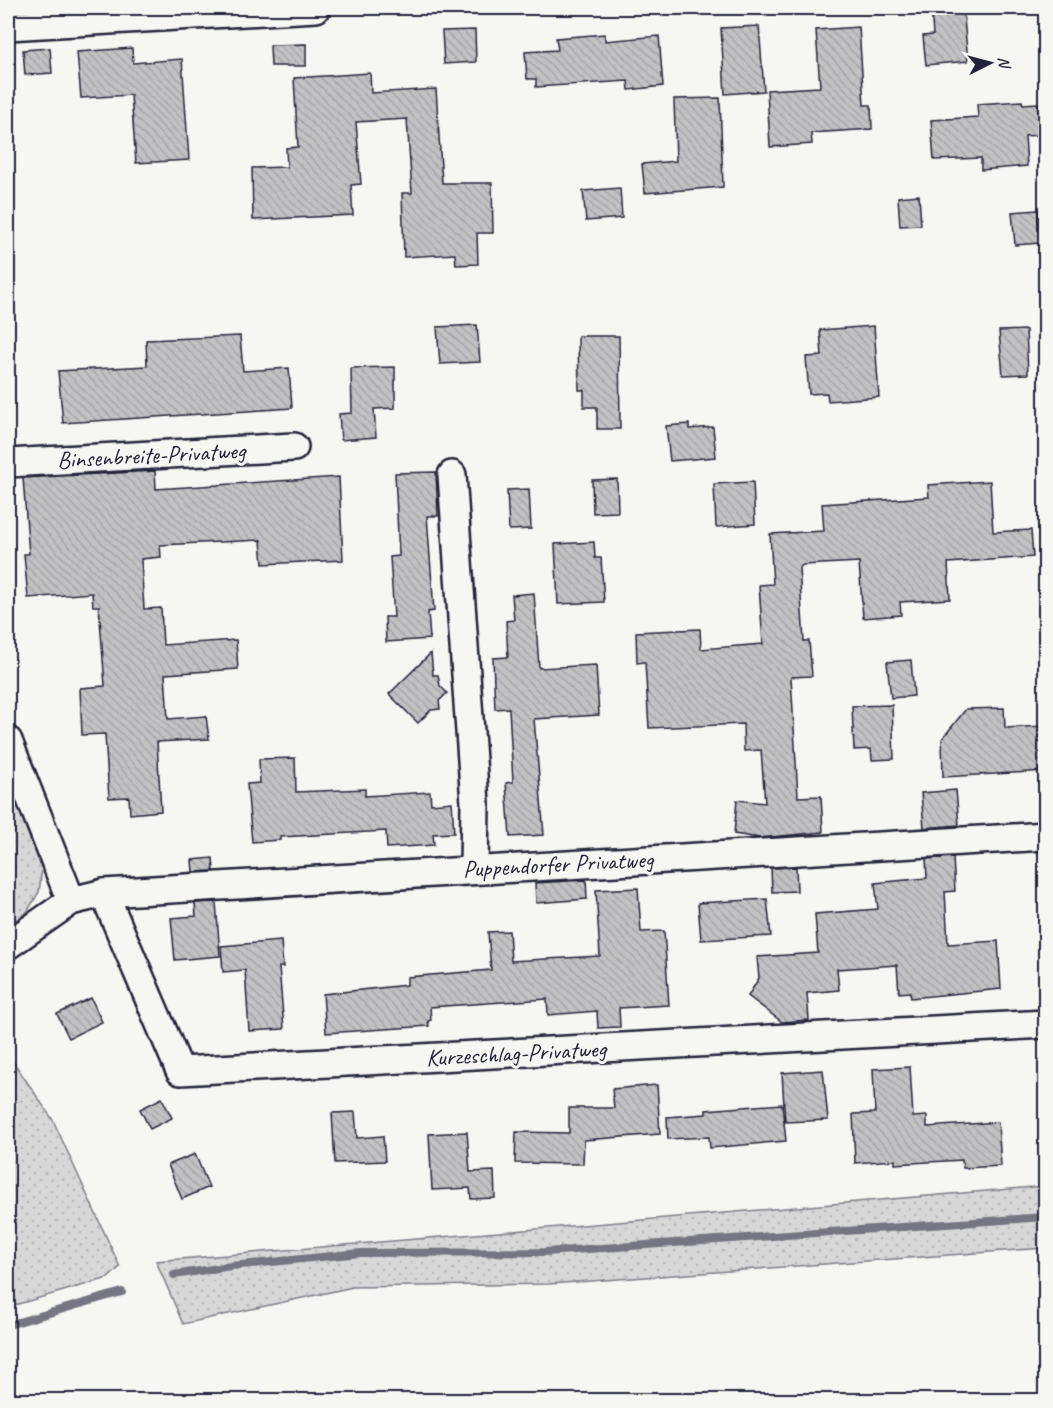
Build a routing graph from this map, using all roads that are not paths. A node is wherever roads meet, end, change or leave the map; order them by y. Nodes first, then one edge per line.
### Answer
1 (316, 8) edge
2 (8, 26) edge
3 (294, 447) dead end
4 (8, 463) edge
5 (452, 475) dead end
6 (8, 741) edge
7 (1046, 836) edge
8 (474, 869) junction
9 (105, 893) junction
10 (71, 901) junction
11 (8, 945) edge
12 (1046, 1024) edge

1 - 2 street
3 - 4 street, Binsenbreite-Privatweg
5 - 8 street
6 - 10 street
7 - 8 street, Puppendorfer Privatweg
8 - 9 street, Puppendorfer Privatweg
9 - 10 street, Puppendorfer Privatweg
9 - 12 street, Kurzeschlag-Privatweg
10 - 11 street

